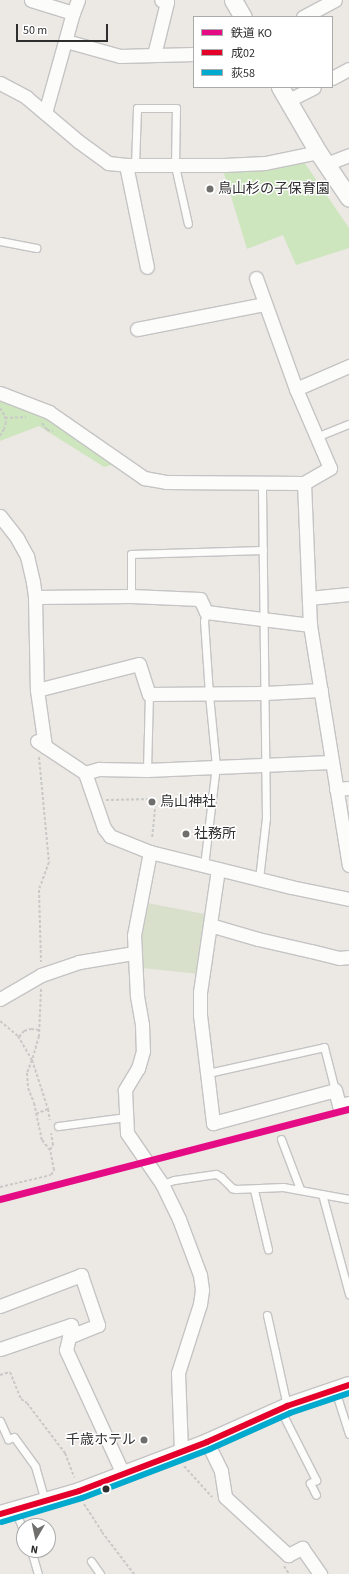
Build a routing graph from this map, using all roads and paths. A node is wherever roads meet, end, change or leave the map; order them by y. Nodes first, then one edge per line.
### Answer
1 (31, 0) edge
2 (78, 0) edge
3 (161, 0) edge
4 (233, 0) edge
5 (334, 0) edge
6 (73, 13) junction
7 (242, 16) edge
8 (306, 16) edge
9 (66, 41) junction
10 (193, 54) edge
11 (154, 55) junction
12 (349, 69) edge
13 (333, 77) edge
14 (0, 83) edge
15 (310, 88) edge
16 (284, 94) edge
17 (45, 113) junction
18 (349, 155) edge
19 (322, 158) junction
20 (130, 165) junction
21 (175, 166) junction
22 (349, 198) edge
23 (188, 224) dead end
24 (0, 242) edge
25 (36, 248) dead end
26 (147, 267) dead end
27 (256, 278) dead end
28 (264, 304) junction
29 (137, 329) dead end
30 (349, 366) edge
31 (296, 388) junction
32 (0, 393) edge
33 (0, 408) edge
34 (349, 424) edge
35 (0, 436) edge
36 (316, 437) junction
37 (304, 483) junction
38 (262, 484) junction
39 (0, 516) edge
40 (263, 550) junction
41 (349, 594) edge
42 (132, 596) junction
43 (35, 597) junction
44 (309, 598) junction
45 (206, 612) junction
46 (264, 619) junction
47 (310, 624) junction
48 (37, 690) junction
49 (321, 690) junction
50 (149, 694) junction
51 (209, 694) junction
52 (265, 694) junction
53 (41, 744) junction
54 (331, 762) junction
55 (266, 764) junction
56 (216, 766) junction
57 (147, 770) junction
58 (85, 773) junction
59 (342, 788) edge
60 (94, 800) junction
61 (150, 852) junction
62 (349, 865) edge
63 (204, 866) junction
64 (218, 869) junction
65 (258, 879) junction
66 (349, 900) edge
67 (210, 925) junction
68 (134, 953) junction
69 (349, 957) edge
70 (41, 975) junction
71 (0, 999) edge
72 (0, 1021) edge
73 (39, 1030) junction
74 (19, 1037) junction
75 (32, 1060) junction
76 (208, 1073) junction
77 (335, 1090) junction
78 (349, 1103) edge
79 (48, 1110) junction
80 (36, 1114) junction
81 (126, 1117) junction
82 (50, 1124) dead end
83 (58, 1126) dead end
84 (51, 1131) dead end
85 (281, 1139) dead end
86 (50, 1150) junction
87 (162, 1184) junction
88 (0, 1187) edge
89 (300, 1189) junction
90 (254, 1190) junction
91 (322, 1194) junction
92 (349, 1199) edge
93 (268, 1249) dead end
94 (349, 1294) edge
95 (0, 1306) edge
96 (267, 1316) dead end
97 (74, 1335) junction
98 (0, 1349) edge
99 (0, 1375) edge
100 (342, 1388) edge
101 (283, 1407) junction
102 (0, 1421) edge
103 (349, 1434) edge
104 (207, 1442) junction
105 (181, 1452) junction
106 (123, 1474) junction
107 (79, 1491) junction
108 (316, 1495) dead end
109 (45, 1501) junction
110 (7, 1512) edge
111 (16, 1523) edge
112 (33, 1558) edge
113 (91, 1561) dead end
114 (38, 1574) edge
115 (100, 1574) edge
116 (134, 1574) edge
117 (320, 1574) edge

1 - 6 street
2 - 6 street
3 - 11 street
4 - 7 street
5 - 8 street
6 - 9 street
9 - 11 street
9 - 17 street
10 - 11 street
12 - 13 street
14 - 17 street
15 - 16 street
16 - 19 street
17 - 20 street
18 - 19 street
19 - 21 street
19 - 22 street
20 - 21 street
20 - 21 lane
20 - 26 street
21 - 23 lane
24 - 25 lane
27 - 28 street
28 - 29 street
28 - 31 street
30 - 31 street
31 - 36 street
32 - 38 street
33 - 35 path
34 - 36 lane
36 - 37 street
37 - 38 street
37 - 44 street
38 - 40 lane
39 - 43 street
40 - 42 lane
40 - 46 lane
41 - 44 street
42 - 43 street
42 - 45 street
43 - 48 street
44 - 47 street
45 - 46 street
45 - 51 lane
46 - 47 street
46 - 52 lane
47 - 49 street
48 - 50 street
48 - 53 street
49 - 52 street
49 - 54 street
50 - 51 street
50 - 57 lane
51 - 52 street
51 - 56 lane
52 - 55 lane
53 - 58 street
53 - 70 path
54 - 55 street
54 - 59 street
55 - 56 street
55 - 65 lane
56 - 57 street
56 - 63 lane
57 - 58 street
58 - 60 street
59 - 62 street
60 - 61 street
60 - 61 path
61 - 63 street
61 - 68 street
63 - 64 street
64 - 65 street
64 - 67 street
65 - 66 street
67 - 69 street
67 - 76 street
68 - 70 street
68 - 81 street
70 - 71 street
70 - 73 path
72 - 74 path
73 - 74 path
73 - 75 path
74 - 75 path
75 - 79 path
75 - 80 path
76 - 77 lane
76 - 77 street
77 - 78 street
79 - 80 path
79 - 82 path
80 - 86 path
81 - 83 lane
81 - 87 street
84 - 86 path
85 - 89 lane
86 - 88 path
87 - 90 lane
87 - 105 street
89 - 90 lane
89 - 91 lane
90 - 93 lane
91 - 92 lane
91 - 94 lane
95 - 97 street
96 - 101 lane
97 - 98 street
97 - 106 street
99 - 107 path
100 - 101 street
100 - 103 lane
101 - 104 street
101 - 108 lane
102 - 109 lane
104 - 105 street
104 - 117 street
105 - 106 street
106 - 107 street
107 - 109 street
107 - 116 path
109 - 110 street
110 - 111 lane
112 - 114 lane
113 - 115 lane

